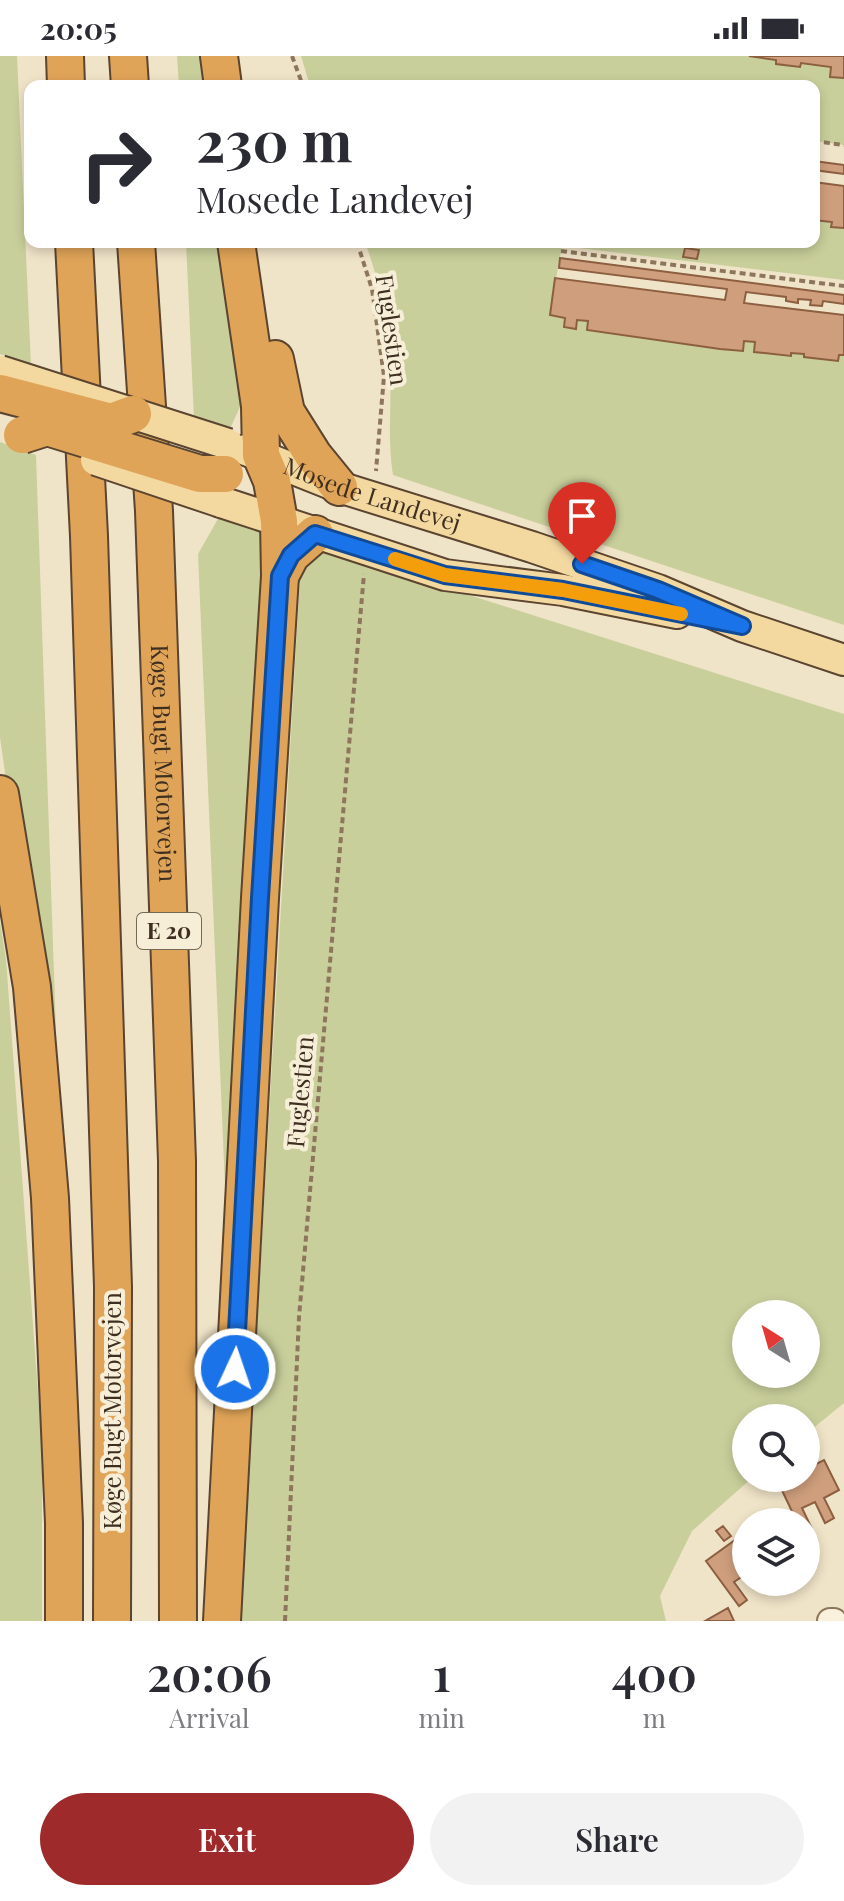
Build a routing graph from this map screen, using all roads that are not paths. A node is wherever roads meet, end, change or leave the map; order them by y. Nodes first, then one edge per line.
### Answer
1 (65, 56) edge
2 (128, 56) edge
3 (219, 56) edge
4 (66, 80) edge
5 (130, 80) edge
6 (222, 80) edge
7 (74, 248) edge
8 (136, 248) edge
9 (237, 248) edge
10 (256, 248) edge
11 (0, 371) edge
12 (0, 393) edge
13 (133, 414) junction
14 (11, 431) edge
15 (234, 469) junction
16 (339, 487) junction
17 (279, 521) junction
18 (315, 534) junction
19 (280, 576) junction
20 (742, 626) junction
21 (844, 660) edge
22 (0, 794) edge
23 (64, 1621) edge
24 (112, 1621) edge
25 (178, 1621) edge
26 (222, 1621) edge

1 - 4 highway
2 - 5 highway
3 - 6 highway
7 - 24 highway, Køge Bugt Motorvejen / E 20
8 - 25 highway, Køge Bugt Motorvejen / E 20
9 - 15 highway
10 - 16 highway
11 - 13 main road, Mosede Landevej, bridge
12 - 13 highway, bridge
13 - 15 main road, Mosede Landevej, bridge
14 - 15 highway, bridge
15 - 16 main road, Mosede Landevej
15 - 17 main road, Mosede Landevej
15 - 17 highway
16 - 20 main road, Mosede Landevej
17 - 18 main road, Mosede Landevej
17 - 19 highway
18 - 19 highway
18 - 20 main road, Mosede Landevej
19 - 26 highway
20 - 21 main road, Mosede Landevej
22 - 23 highway

